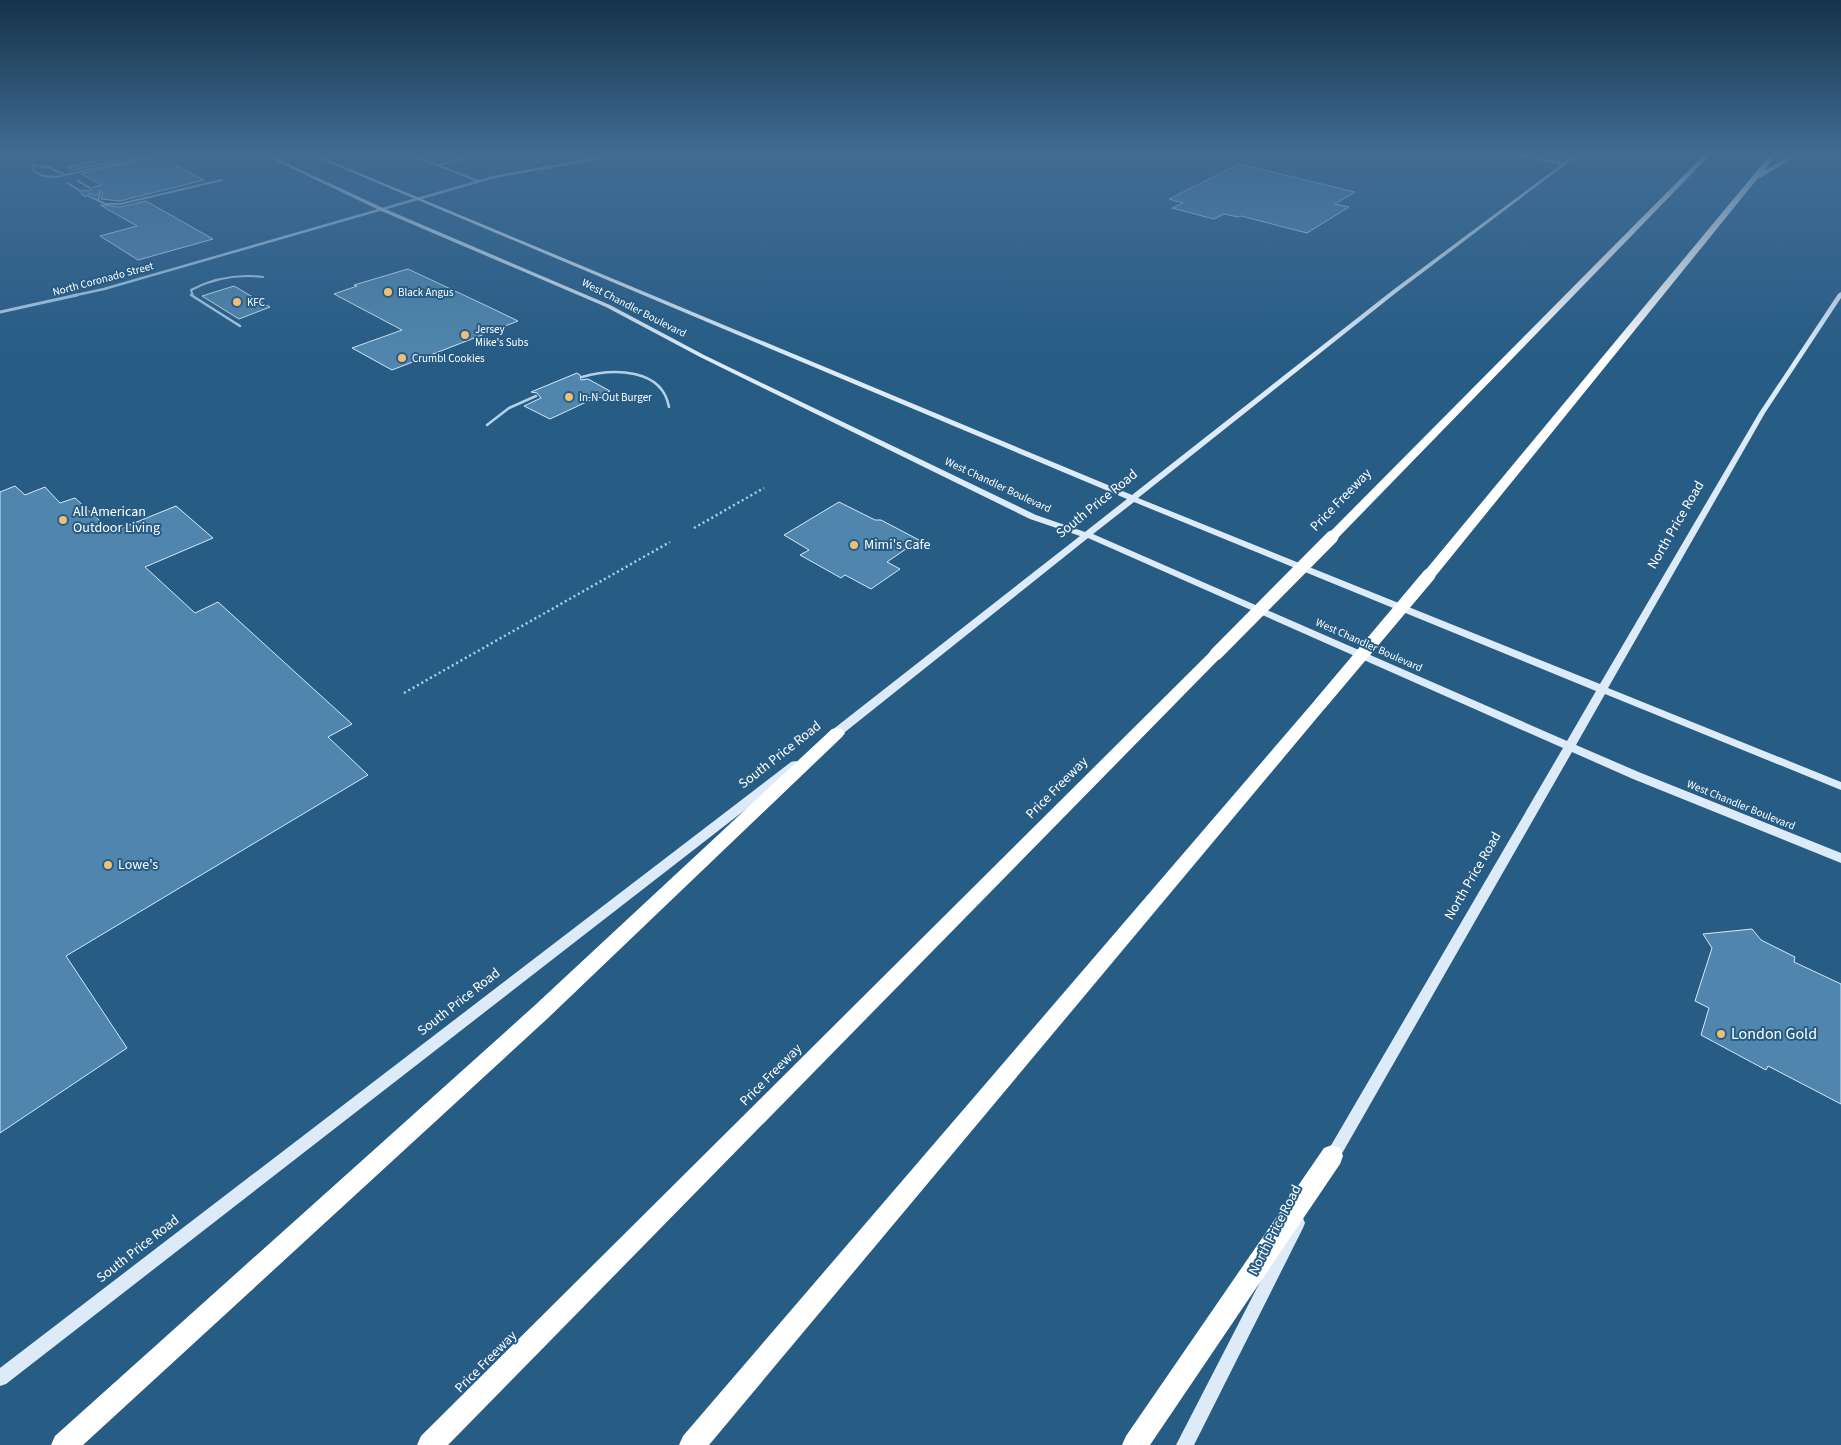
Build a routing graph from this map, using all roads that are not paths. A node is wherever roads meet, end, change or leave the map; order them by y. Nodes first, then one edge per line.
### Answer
1 (334, 222) edge
2 (412, 222) edge
3 (476, 222) edge
4 (1486, 222) edge
5 (1641, 222) edge
6 (1716, 222) edge
7 (263, 277) dead end
8 (1841, 294) edge
9 (0, 312) edge
10 (240, 326) dead end
11 (582, 377) dead end
12 (536, 396) dead end
13 (669, 407) dead end
14 (487, 425) dead end
15 (1133, 498) junction
16 (1087, 535) junction
17 (1602, 688) junction
18 (836, 733) junction
19 (1568, 746) junction
20 (1841, 786) edge
21 (1841, 858) edge
22 (1332, 1156) junction
23 (0, 1378) edge
24 (64, 1445) edge
25 (430, 1445) edge
26 (692, 1445) edge
27 (1135, 1445) edge
28 (1185, 1445) edge

1 - 9 street, North Coronado Street
2 - 16 main road, West Chandler Boulevard
3 - 15 main road, West Chandler Boulevard
4 - 15 main road, South Price Road
5 - 25 highway, Price Freeway, bridge
6 - 26 highway, bridge
7 - 10 lane
8 - 17 main road, North Price Road
11 - 13 lane
12 - 14 lane
15 - 16 main road, South Price Road
15 - 17 main road, West Chandler Boulevard
16 - 18 main road, South Price Road
16 - 19 main road, West Chandler Boulevard
17 - 19 main road, North Price Road
17 - 20 main road, West Chandler Boulevard
18 - 23 main road, South Price Road
18 - 24 highway
19 - 21 main road, West Chandler Boulevard
19 - 22 main road, North Price Road
22 - 27 highway
22 - 28 main road, North Price Road

